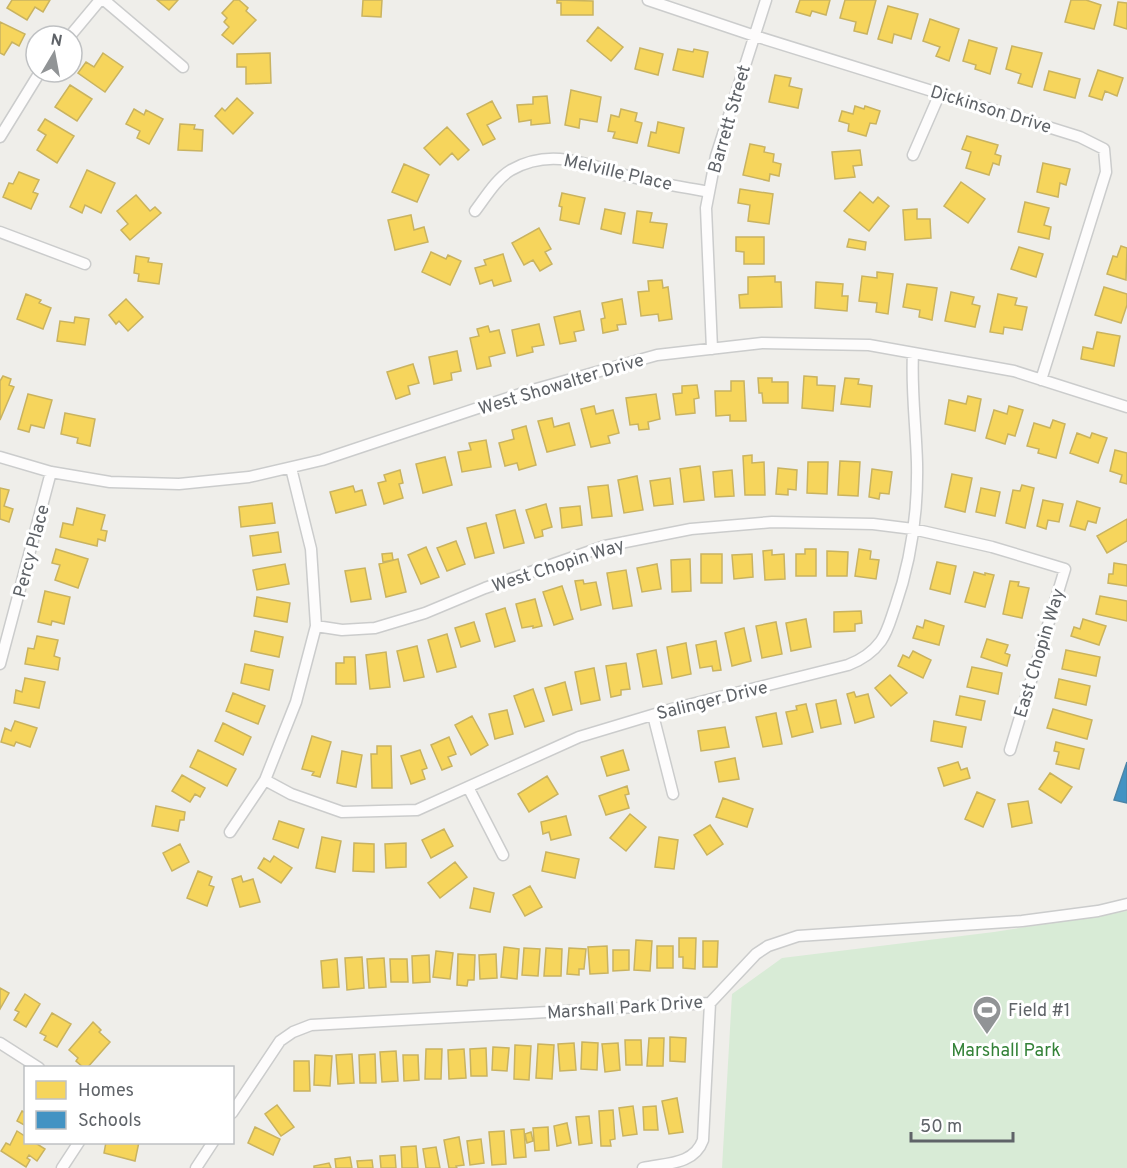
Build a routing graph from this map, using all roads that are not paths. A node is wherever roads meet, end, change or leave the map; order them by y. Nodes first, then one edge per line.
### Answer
1 (102, 0) edge
2 (648, 0) edge
3 (766, 0) edge
4 (81, 24) edge
5 (755, 36) junction
6 (183, 67) dead end
7 (33, 84) edge
8 (940, 93) junction
9 (0, 137) edge
10 (913, 155) dead end
11 (709, 192) junction
12 (475, 211) dead end
13 (0, 232) edge
14 (85, 264) dead end
15 (712, 349) junction
16 (913, 353) junction
17 (1041, 380) junction
18 (1127, 407) edge
19 (0, 457) edge
20 (291, 468) junction
21 (51, 472) junction
22 (914, 529) junction
23 (316, 626) junction
24 (0, 664) edge
25 (653, 715) junction
26 (1010, 750) dead end
27 (265, 780) junction
28 (468, 787) junction
29 (673, 794) dead end
30 (230, 832) dead end
31 (503, 855) dead end
32 (1127, 904) edge
33 (711, 1003) junction
34 (0, 1042) edge
35 (36, 1066) edge
36 (234, 1110) edge
37 (78, 1144) edge
38 (212, 1144) edge
39 (62, 1168) edge
40 (196, 1168) edge
41 (643, 1168) edge

1 - 4 street
1 - 6 street
2 - 5 street, Dickinson Drive
3 - 5 street, Barrett Street
5 - 8 street, Dickinson Drive
5 - 11 street, Barrett Street
7 - 9 street
8 - 10 street
8 - 17 street, Dickinson Drive
11 - 12 street, Melville Place
11 - 15 street, Barrett Street
13 - 14 street
15 - 16 street, West Showalter Drive
15 - 20 street, West Showalter Drive
16 - 17 street, West Showalter Drive
16 - 22 street, Salinger Drive
17 - 18 street, West Showalter Drive
19 - 21 street, West Showalter Drive
20 - 21 street, West Showalter Drive
20 - 23 street
21 - 24 street, Percy Place
22 - 23 street, West Chopin Way
22 - 25 street, Salinger Drive
22 - 26 street, East Chopin Way
23 - 27 street
25 - 28 street, Salinger Drive
25 - 29 street
27 - 28 street, Salinger Drive
27 - 30 street
28 - 31 street
32 - 33 street, Marshall Park Drive
33 - 36 street, Marshall Park Drive
33 - 41 street
34 - 35 street
37 - 39 street
38 - 40 street

